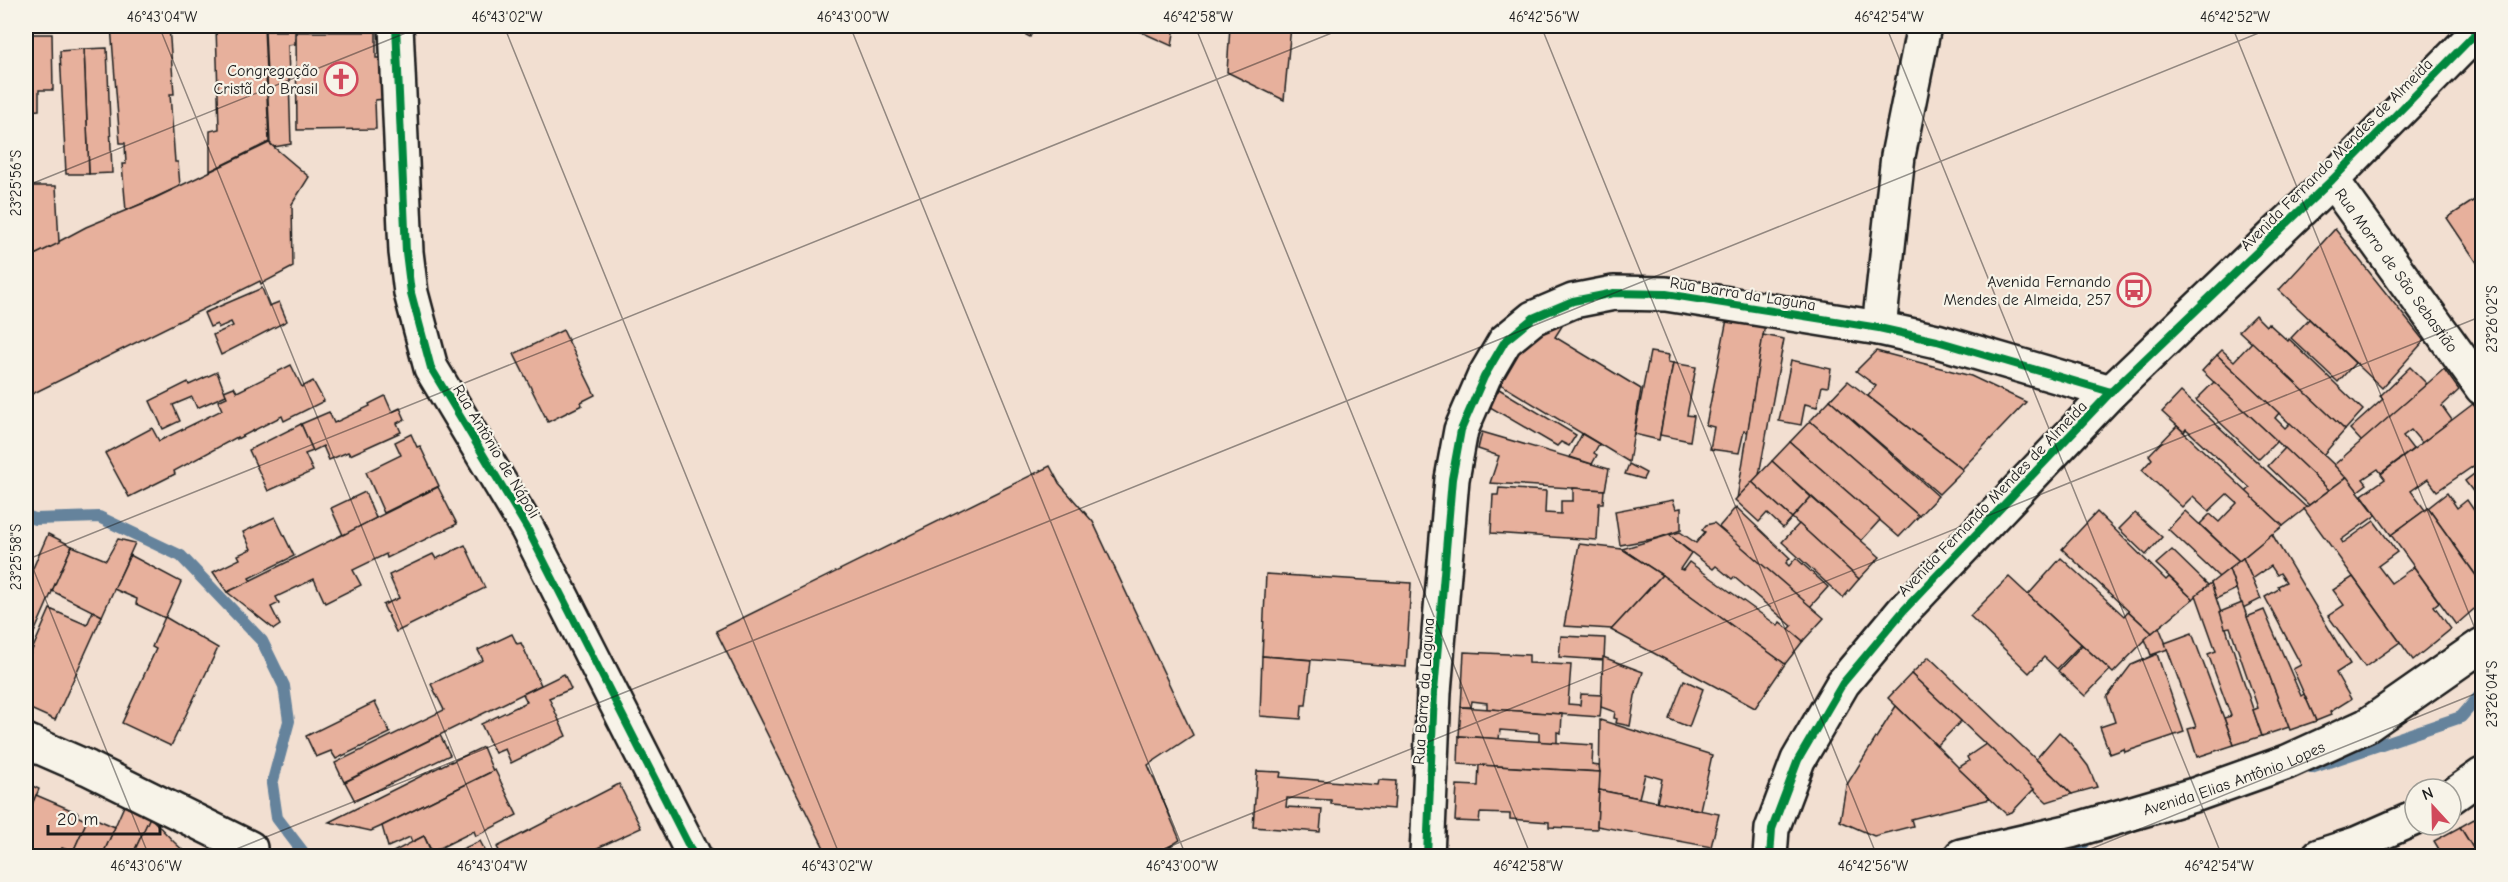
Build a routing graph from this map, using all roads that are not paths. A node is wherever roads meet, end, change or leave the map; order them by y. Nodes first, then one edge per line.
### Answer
1 (396, 26) edge
2 (1923, 26) edge
3 (2482, 27) edge
4 (2332, 180) junction
5 (1878, 328) junction
6 (2482, 388) edge
7 (2111, 392) junction
8 (2482, 645) edge
9 (26, 741) edge
10 (2482, 775) edge
11 (2463, 788) edge
12 (2403, 823) edge
13 (250, 848) dead end
14 (694, 856) edge
15 (1428, 856) edge
16 (1770, 856) edge
17 (1961, 856) edge
18 (2319, 856) edge

1 - 14 street, Rua Antônio de Nápoli
2 - 5 street
3 - 4 street, Avenida Fernando Mendes de Almeida
4 - 6 street, Rua Morro de São Sebastião
4 - 7 street, Avenida Fernando Mendes de Almeida
5 - 7 street, Rua Barra da Laguna
5 - 15 street, Rua Barra da Laguna
7 - 16 street, Avenida Fernando Mendes de Almeida
8 - 17 street, Avenida Elias Antônio Lopes
9 - 13 street
10 - 11 street
12 - 18 street

